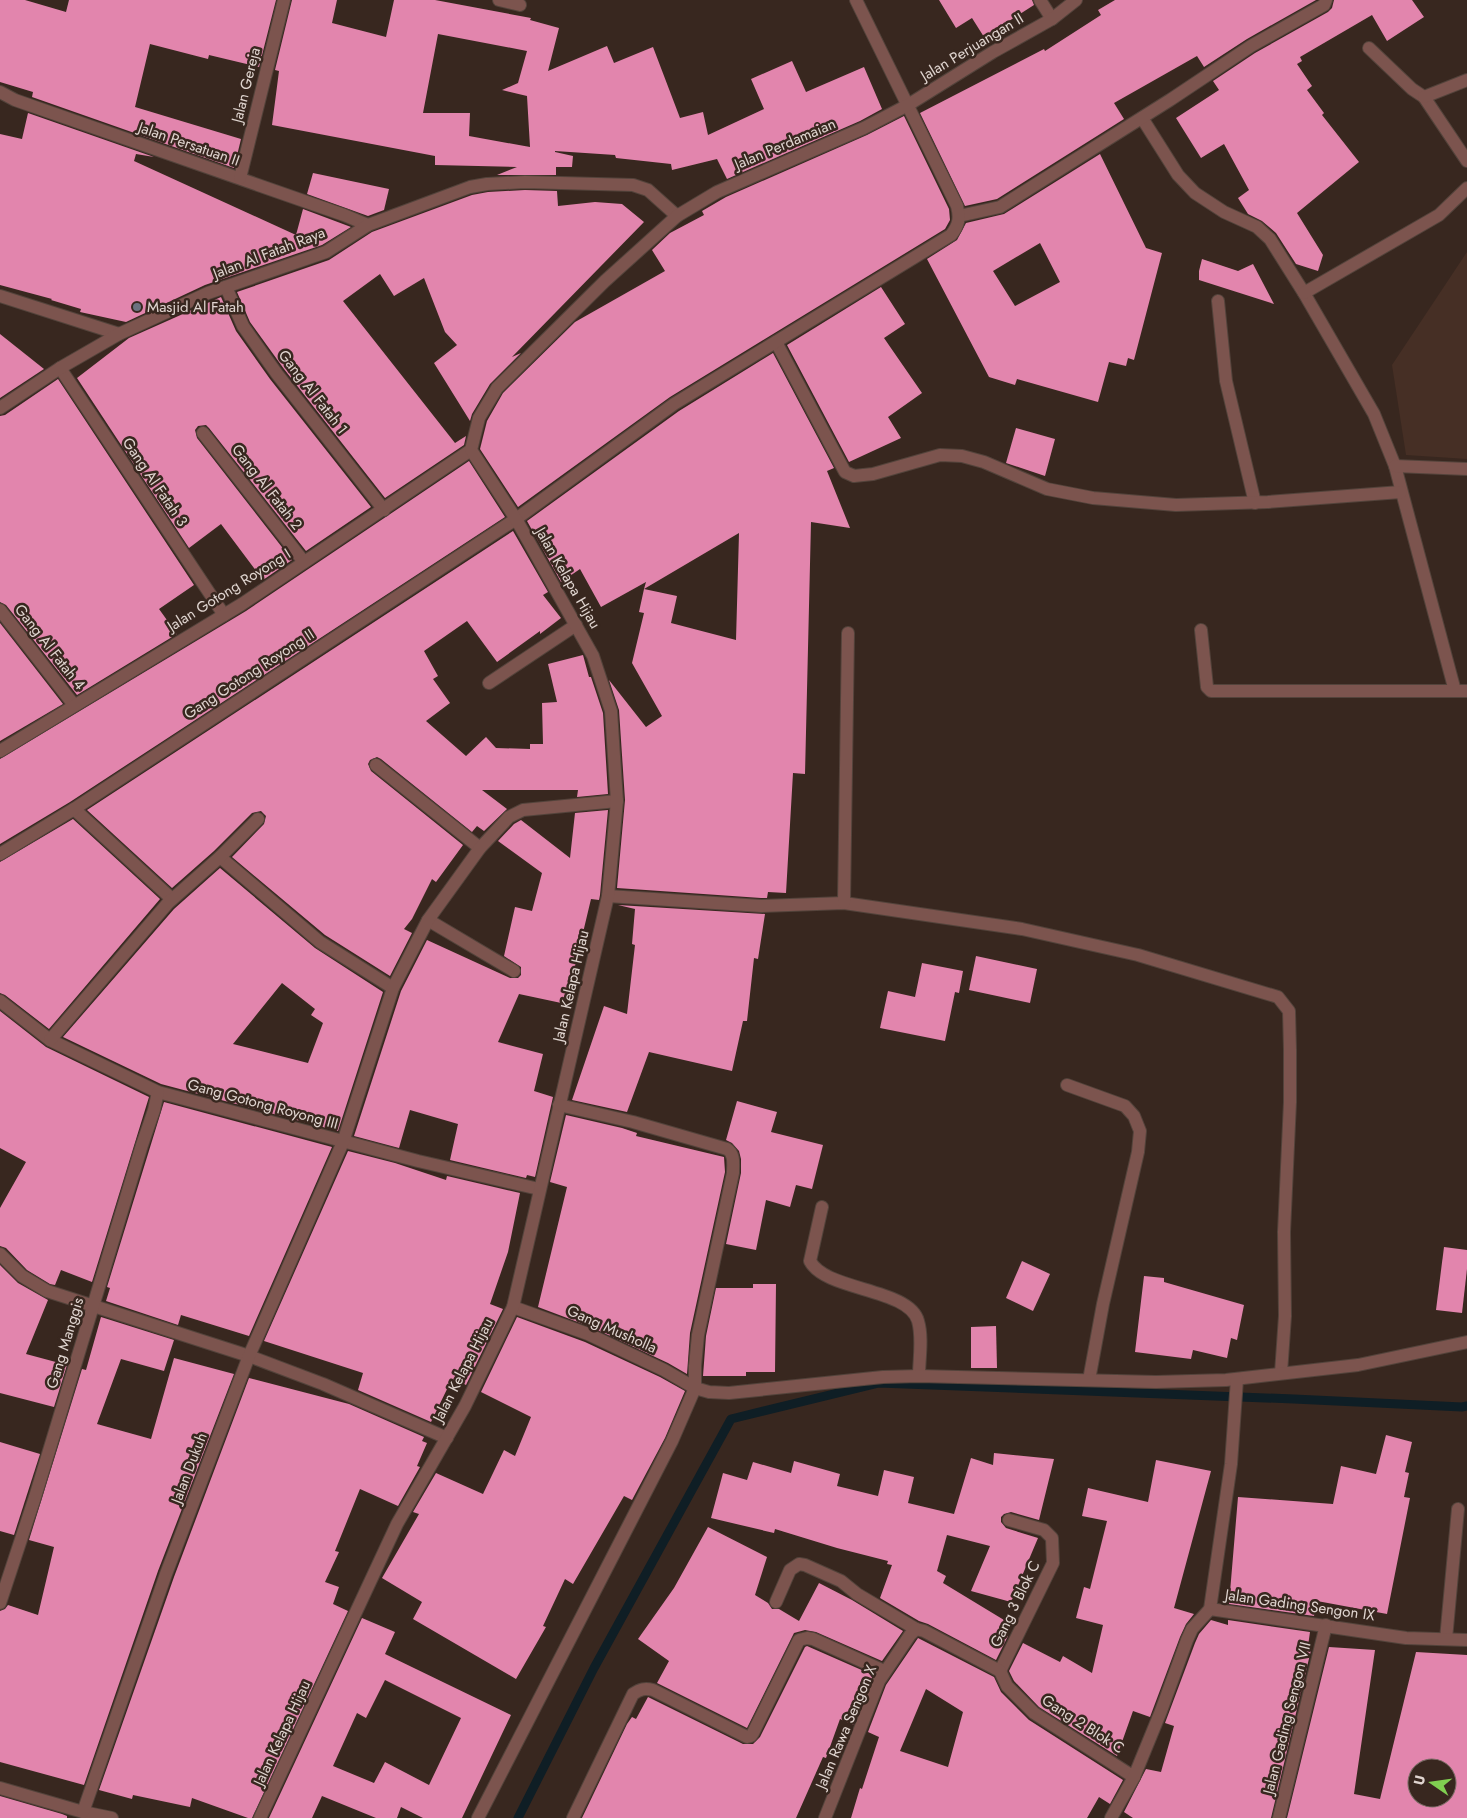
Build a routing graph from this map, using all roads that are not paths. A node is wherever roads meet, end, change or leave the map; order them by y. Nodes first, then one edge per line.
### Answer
1 (284, 0) edge
2 (499, 0) edge
3 (856, 0) edge
4 (1040, 0) edge
5 (1076, 0) edge
6 (1325, 3) edge
7 (520, 5) dead end
8 (1052, 19) junction
9 (1369, 48) dead end
10 (1467, 80) edge
11 (0, 92) edge
12 (1424, 97) junction
13 (908, 105) junction
14 (1142, 118) junction
15 (1467, 162) edge
16 (240, 178) junction
17 (1467, 188) edge
18 (677, 216) junction
19 (959, 216) junction
20 (368, 226) junction
21 (226, 287) junction
22 (1304, 293) junction
23 (0, 296) edge
24 (1218, 301) dead end
25 (119, 334) junction
26 (776, 342) junction
27 (60, 368) junction
28 (0, 408) edge
29 (203, 433) dead end
30 (471, 450) junction
31 (1395, 466) junction
32 (1467, 469) edge
33 (1401, 492) junction
34 (1256, 503) junction
35 (384, 510) junction
36 (516, 519) junction
37 (304, 562) junction
38 (0, 610) edge
39 (224, 615) junction
40 (576, 624) junction
41 (1201, 630) dead end
42 (848, 634) dead end
43 (489, 683) dead end
44 (1461, 691) edge
45 (74, 705) junction
46 (0, 751) edge
47 (376, 765) dead end
48 (617, 801) junction
49 (74, 809) junction
50 (258, 820) dead end
51 (480, 848) junction
52 (0, 854) edge
53 (220, 857) junction
54 (608, 896) junction
55 (172, 899) junction
56 (844, 903) junction
57 (428, 920) junction
58 (514, 971) dead end
59 (393, 988) junction
60 (0, 1000) edge
61 (50, 1040) junction
62 (1067, 1085) dead end
63 (158, 1092) junction
64 (559, 1105) junction
65 (343, 1142) junction
66 (539, 1189) junction
67 (822, 1207) dead end
68 (0, 1254) edge
69 (513, 1306) junction
70 (93, 1307) junction
71 (1467, 1342) edge
72 (249, 1356) junction
73 (1281, 1373) junction
74 (919, 1376) junction
75 (1088, 1380) junction
76 (1237, 1385) junction
77 (695, 1388) junction
78 (447, 1438) junction
79 (1458, 1509) dead end
80 (1009, 1520) dead end
81 (776, 1602) dead end
82 (0, 1603) edge
83 (1210, 1609) junction
84 (1326, 1626) junction
85 (916, 1629) junction
86 (1446, 1639) junction
87 (1467, 1640) edge
88 (884, 1671) junction
89 (1000, 1671) junction
90 (1134, 1777) junction
91 (0, 1788) edge
92 (83, 1812) junction
93 (112, 1818) edge
94 (260, 1818) edge
95 (478, 1818) edge
96 (573, 1818) edge
97 (825, 1818) edge
98 (1111, 1818) edge
99 (1279, 1818) edge

1 - 16 street, Jalan Gereja
2 - 7 street
3 - 13 street
4 - 8 street
5 - 8 street, Jalan Perjuangan II
6 - 14 street
8 - 13 street, Jalan Perjuangan II
9 - 12 street
10 - 12 street
11 - 16 street, Jalan Persatuan II
12 - 15 street
13 - 18 street, Jalan Perdamaian
13 - 19 street
14 - 19 street
14 - 22 street
16 - 20 street, Jalan Persatuan II
17 - 22 street
18 - 20 street, Jalan Al Fatah Raya
18 - 30 street
19 - 26 street, Gang Gotong Royong II
20 - 21 street, Jalan Al Fatah Raya
21 - 25 street, Jalan Al Fatah Raya
21 - 35 street, Gang Al Fatah 1
22 - 31 street
23 - 25 street
24 - 34 street
25 - 27 street, Jalan Al Fatah Raya
26 - 34 street
26 - 36 street, Gang Gotong Royong II
27 - 28 street, Jalan Al Fatah Raya
27 - 39 street, Gang Al Fatah 3
29 - 37 street, Gang Al Fatah 2
30 - 35 street, Jalan Gotong Royong I
30 - 36 street, Jalan Kelapa Hijau
31 - 32 street
31 - 33 street
33 - 34 street
33 - 44 street
35 - 37 street, Jalan Gotong Royong I
36 - 40 street, Jalan Kelapa Hijau
36 - 49 street, Gang Gotong Royong II
37 - 39 street, Jalan Gotong Royong I
38 - 45 street, Gang Al Fatah 4
39 - 45 street, Jalan Gotong Royong I
40 - 43 street
40 - 48 street, Jalan Kelapa Hijau
41 - 44 street
42 - 56 street
45 - 46 street, Jalan Gotong Royong I
47 - 51 street
48 - 51 street, Jalan Dukuh
48 - 54 street, Jalan Kelapa Hijau
49 - 52 street, Gang Gotong Royong II
49 - 55 street
50 - 53 street
51 - 57 street, Jalan Dukuh
53 - 55 street
53 - 59 street
54 - 56 street
54 - 64 street, Jalan Kelapa Hijau
55 - 61 street
56 - 73 street
57 - 58 street
57 - 59 street, Jalan Dukuh
59 - 65 street, Jalan Dukuh
60 - 61 street, Gang Gotong Royong III
61 - 63 street, Gang Gotong Royong III
62 - 75 street
63 - 65 street, Gang Gotong Royong III
63 - 70 street, Gang Manggis
64 - 66 street, Jalan Kelapa Hijau
64 - 77 street
65 - 66 street, Gang Gotong Royong III
65 - 72 street, Jalan Dukuh
66 - 69 street, Jalan Kelapa Hijau
67 - 74 street
68 - 70 street
69 - 77 street, Gang Musholla
69 - 78 street, Jalan Kelapa Hijau
70 - 72 street
70 - 82 street, Gang Manggis
71 - 73 street, Gang Musholla
72 - 78 street
72 - 92 street, Jalan Dukuh
73 - 76 street, Gang Musholla
74 - 75 street, Gang Musholla
74 - 77 street, Gang Musholla
75 - 76 street, Gang Musholla
76 - 83 street
77 - 95 street
78 - 94 street, Jalan Kelapa Hijau
79 - 86 street
80 - 89 street, Gang 3 Blok C
81 - 85 street
83 - 84 street, Jalan Gading Sengon IX
83 - 90 street, Jalan Gading Sengon IX
84 - 86 street, Jalan Gading Sengon IX
84 - 99 street, Jalan Gading Sengon VII
85 - 88 street, Jalan Rawa Sengon X
85 - 89 street
86 - 87 street, Jalan Gading Sengon IX
88 - 96 street
88 - 97 street, Jalan Rawa Sengon X
89 - 90 street, Gang 2 Blok C
90 - 98 street, Jalan Gading Sengon IX
91 - 92 street
92 - 93 street

